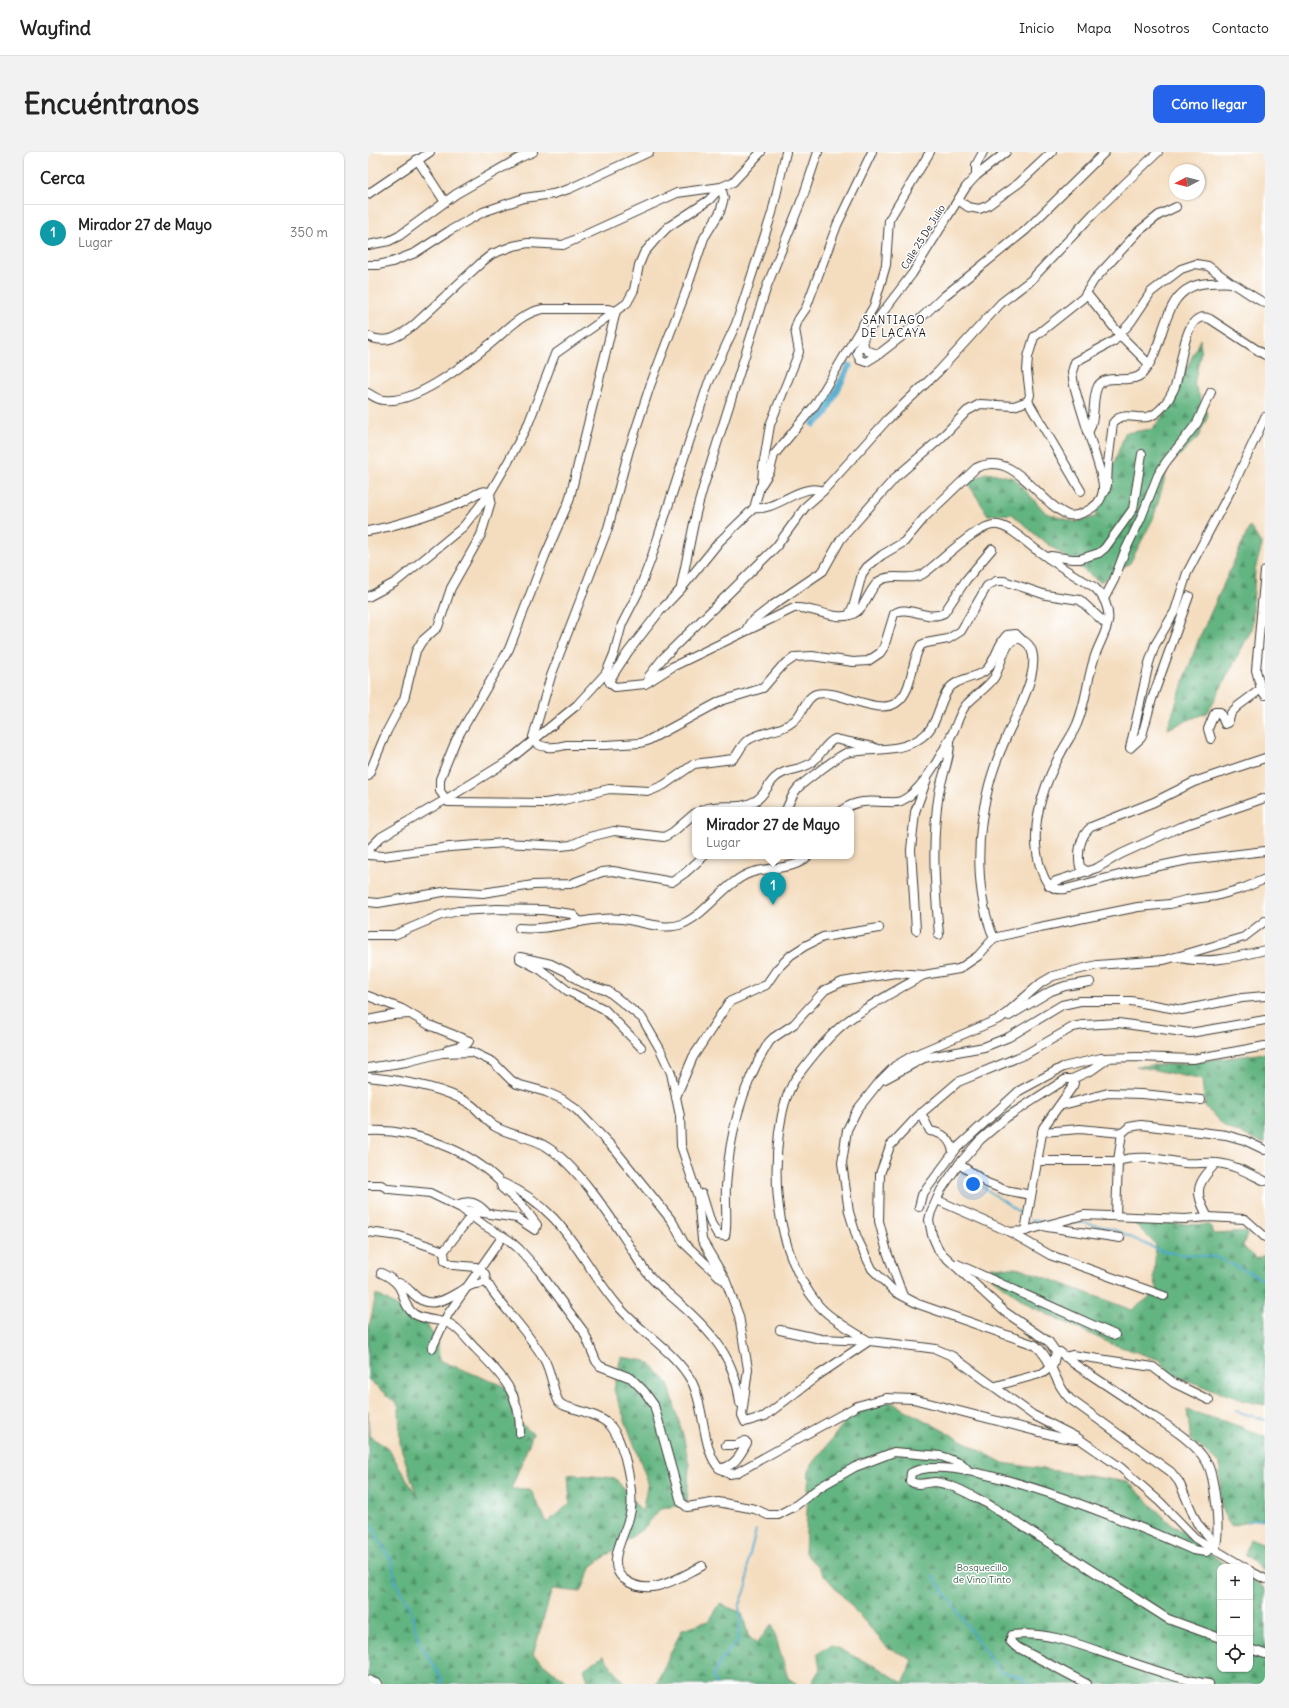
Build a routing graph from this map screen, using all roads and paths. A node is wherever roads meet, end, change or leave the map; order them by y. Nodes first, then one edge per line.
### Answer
1 (430, 152) edge
2 (533, 152) edge
3 (649, 152) edge
4 (761, 152) edge
5 (786, 152) edge
6 (818, 152) edge
7 (872, 152) edge
8 (930, 152) edge
9 (983, 152) edge
10 (1006, 152) edge
11 (1052, 152) edge
12 (1105, 152) edge
13 (1158, 152) edge
14 (417, 159) junction
15 (976, 176) junction
16 (721, 187) junction
17 (368, 194) edge
18 (958, 200) junction
19 (445, 202) junction
20 (1176, 207) dead end
21 (368, 245) edge
22 (368, 265) edge
23 (1233, 284) junction
24 (1087, 294) junction
25 (1265, 303) edge
26 (616, 311) junction
27 (870, 320) junction
28 (1120, 335) junction
29 (368, 336) edge
30 (863, 338) junction
31 (879, 354) junction
32 (1265, 355) edge
33 (1149, 364) junction
34 (1211, 392) dead end
35 (368, 393) edge
36 (1028, 401) junction
37 (1265, 417) edge
38 (1088, 433) junction
39 (1142, 454) dead end
40 (762, 482) junction
41 (823, 491) junction
42 (1082, 491) dead end
43 (490, 493) junction
44 (1103, 495) junction
45 (754, 508) junction
46 (368, 531) edge
47 (992, 549) dead end
48 (1048, 558) junction
49 (1265, 571) edge
50 (682, 589) junction
51 (1189, 596) dead end
52 (368, 597) edge
53 (1104, 599) junction
54 (849, 616) junction
55 (1107, 625) junction
56 (746, 631) junction
57 (1021, 639) junction
58 (606, 672) junction
59 (609, 681) junction
60 (648, 682) junction
61 (1264, 694) edge
62 (950, 738) junction
63 (1211, 739) dead end
64 (534, 740) junction
65 (878, 751) junction
66 (1265, 758) edge
67 (929, 773) junction
68 (368, 776) edge
69 (1265, 798) edge
70 (445, 800) junction
71 (711, 807) edge
72 (787, 807) edge
73 (848, 807) edge
74 (692, 816) edge
75 (368, 850) edge
76 (1265, 851) edge
77 (368, 854) edge
78 (701, 859) edge
79 (804, 859) edge
80 (1088, 872) junction
81 (1265, 879) edge
82 (1049, 886) junction
83 (368, 902) edge
84 (1265, 921) edge
85 (580, 922) junction
86 (519, 928) dead end
87 (879, 928) dead end
88 (916, 930) dead end
89 (368, 935) edge
90 (939, 935) dead end
91 (994, 938) junction
92 (1265, 950) edge
93 (1176, 957) junction
94 (924, 975) junction
95 (1090, 982) dead end
96 (368, 996) edge
97 (1265, 996) edge
98 (410, 1014) junction
99 (1001, 1018) junction
100 (368, 1020) edge
101 (1265, 1020) edge
102 (1265, 1046) edge
103 (641, 1047) dead end
104 (438, 1054) junction
105 (1111, 1057) junction
106 (368, 1068) edge
107 (368, 1077) edge
108 (1072, 1079) junction
109 (880, 1082) junction
110 (676, 1098) junction
111 (1201, 1100) dead end
112 (1059, 1106) junction
113 (921, 1113) junction
114 (368, 1131) edge
115 (1042, 1132) junction
116 (1122, 1133) junction
117 (680, 1136) junction
118 (1265, 1150) edge
119 (953, 1152) junction
120 (1037, 1161) junction
121 (1118, 1161) junction
122 (1216, 1163) junction
123 (959, 1164) junction
124 (1265, 1181) edge
125 (502, 1184) junction
126 (368, 1185) edge
127 (1031, 1195) junction
128 (937, 1200) junction
129 (919, 1207) dead end
130 (461, 1208) junction
131 (471, 1216) junction
132 (1116, 1216) junction
133 (1208, 1217) junction
134 (1043, 1226) junction
135 (1025, 1230) junction
136 (368, 1232) edge
137 (1010, 1232) junction
138 (503, 1236) junction
139 (1265, 1237) edge
140 (1120, 1238) dead end
141 (444, 1251) junction
142 (950, 1262) junction
143 (480, 1269) junction
144 (381, 1273) dead end
145 (725, 1279) junction
146 (486, 1281) junction
147 (398, 1283) junction
148 (466, 1288) junction
149 (903, 1296) junction
150 (1164, 1296) dead end
151 (444, 1322) junction
152 (780, 1330) dead end
153 (1115, 1335) dead end
154 (869, 1341) junction
155 (432, 1348) dead end
156 (1056, 1352) junction
157 (1066, 1357) junction
158 (1051, 1368) junction
159 (996, 1386) junction
160 (1209, 1400) dead end
161 (742, 1415) junction
162 (520, 1433) dead end
163 (1078, 1438) junction
164 (726, 1445) dead end
165 (718, 1468) junction
166 (969, 1470) junction
167 (1214, 1548) junction
168 (1239, 1564) edge
169 (702, 1566) dead end
170 (1253, 1573) edge
171 (1265, 1580) edge
172 (1217, 1637) edge
173 (1253, 1650) edge
174 (1265, 1654) edge
175 (368, 1680) edge
176 (378, 1684) edge
177 (1087, 1684) edge
178 (1209, 1684) edge

1 - 14 street
2 - 19 street
3 - 22 street
4 - 16 street
5 - 58 street
6 - 50 street
7 - 40 street
8 - 27 street
9 - 15 street
10 - 15 street, Calle 25 De Julio
11 - 18 street
12 - 31 street
13 - 41 street
14 - 17 street
14 - 19 street
15 - 18 street, Calle 25 De Julio
16 - 26 street
16 - 29 street
16 - 64 street
18 - 27 street, Calle 25 De Julio
19 - 21 street
20 - 24 street
23 - 25 street
23 - 28 street
23 - 33 street
24 - 28 street
24 - 36 street
26 - 35 street
26 - 43 street
26 - 70 street
27 - 30 street, Calle 25 De Julio
27 - 40 street
28 - 33 street
28 - 38 street
30 - 31 street
30 - 31 street
32 - 44 street
33 - 38 street
34 - 53 street
36 - 42 street
36 - 56 street
37 - 51 street
38 - 44 street
39 - 48 street
40 - 45 street
41 - 45 street
41 - 60 street
43 - 46 street
43 - 52 street
43 - 68 street
44 - 54 street
45 - 50 street
47 - 64 street
48 - 53 street
48 - 54 street
49 - 61 street
50 - 59 street
53 - 55 street
54 - 56 street
55 - 70 street
55 - 82 street
56 - 60 street
57 - 62 street
57 - 65 street
57 - 91 street
58 - 59 street
58 - 64 street
59 - 60 street
61 - 63 street
62 - 67 street
62 - 90 street
64 - 70 street
65 - 71 street
65 - 72 street
66 - 80 street
67 - 73 street
67 - 88 street
69 - 80 street
70 - 75 street
74 - 77 street
76 - 82 street
78 - 83 street
79 - 85 street
80 - 82 street
81 - 91 street
84 - 93 street
85 - 86 street
85 - 89 street
87 - 110 street
91 - 94 street
92 - 93 street
93 - 99 street
94 - 117 street
94 - 154 street
95 - 99 street
96 - 98 street
97 - 109 street
98 - 100 street
98 - 104 street
99 - 109 street
101 - 113 street
102 - 105 street
103 - 110 street
104 - 106 street
104 - 145 street
105 - 108 street
105 - 119 street
107 - 161 street
108 - 112 street
108 - 123 street
109 - 149 street
110 - 117 street
111 - 112 street
112 - 115 street
113 - 119 street
113 - 149 street
114 - 125 street
115 - 116 street
115 - 120 street
116 - 118 street
116 - 121 street
117 - 145 street
119 - 129 street
120 - 121 street
120 - 127 street
121 - 122 street
121 - 132 street
122 - 124 street
122 - 133 street
123 - 127 street
123 - 128 street
125 - 130 street
125 - 165 street
126 - 130 street
127 - 135 street
128 - 137 street
128 - 142 street
130 - 131 street
131 - 138 street
131 - 141 street
132 - 133 street
132 - 134 street
133 - 139 street
134 - 135 street
134 - 140 street
135 - 137 street
136 - 141 street
137 - 150 street
138 - 143 street
138 - 166 street
141 - 143 street
142 - 153 street
142 - 156 street
143 - 146 street
143 - 148 street
144 - 147 street
145 - 161 street
146 - 148 street
146 - 169 street
147 - 148 street
147 - 151 street
148 - 151 street
149 - 158 street
151 - 155 street
151 - 162 street
152 - 154 street
154 - 159 street
154 - 161 street
156 - 157 street
156 - 158 street
157 - 160 street
157 - 167 street
158 - 159 street
158 - 167 street
159 - 163 street
163 - 165 street
163 - 167 street
164 - 165 street
166 - 167 street
166 - 172 street
167 - 168 street
170 - 171 street
173 - 174 street
175 - 176 street
177 - 178 street

